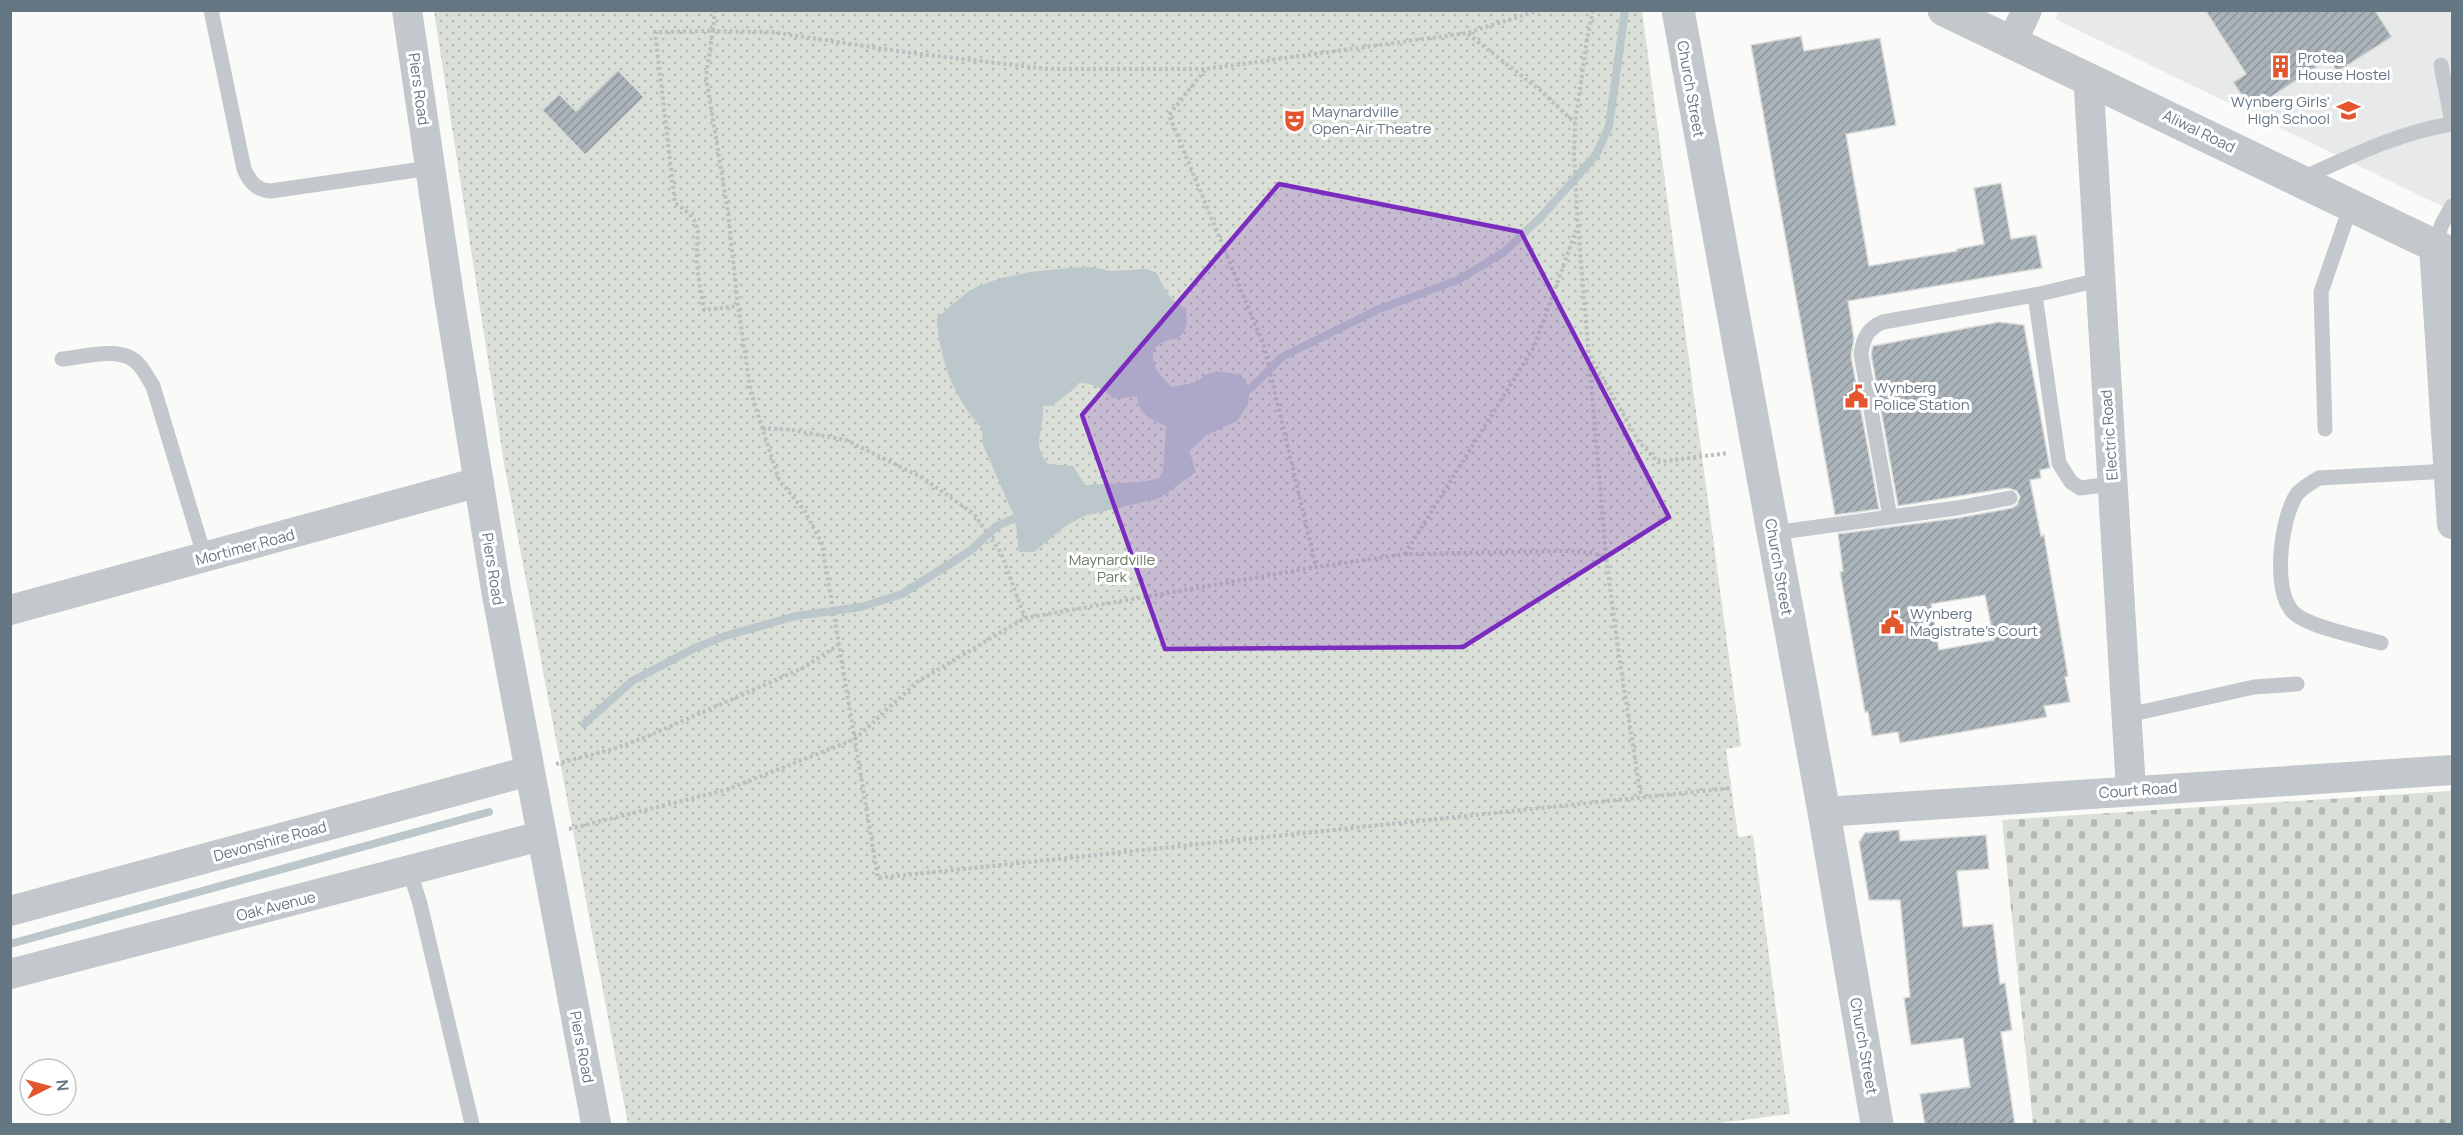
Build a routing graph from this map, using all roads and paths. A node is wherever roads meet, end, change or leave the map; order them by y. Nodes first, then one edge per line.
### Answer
1 (210, 10) edge
2 (407, 10) edge
3 (715, 10) edge
4 (1540, 10) edge
5 (1593, 10) edge
6 (1678, 10) edge
7 (1944, 10) edge
8 (2027, 10) edge
9 (713, 31) junction
10 (1467, 33) junction
11 (2012, 42) junction
12 (2441, 65) dead end
13 (1205, 69) junction
14 (2092, 80) junction
15 (2452, 123) edge
16 (1575, 124) junction
17 (430, 168) junction
18 (2300, 180) junction
19 (2351, 205) junction
20 (2452, 206) edge
21 (1578, 228) junction
22 (2443, 250) edge
23 (2099, 280) junction
24 (2035, 295) junction
25 (738, 306) junction
26 (1588, 353) junction
27 (62, 359) dead end
28 (762, 428) junction
29 (2325, 429) dead end
30 (1728, 453) dead end
31 (2449, 471) junction
32 (480, 482) junction
33 (2112, 484) junction
34 (2010, 498) dead end
35 (1890, 517) junction
36 (2452, 524) edge
37 (1773, 533) junction
38 (1405, 554) junction
39 (1606, 557) junction
40 (206, 558) junction
41 (1316, 567) junction
42 (10, 610) edge
43 (1025, 618) junction
44 (2381, 643) dead end
45 (838, 645) junction
46 (2297, 684) dead end
47 (2128, 715) junction
48 (855, 739) junction
49 (539, 769) junction
50 (2452, 770) edge
51 (1731, 788) dead end
52 (2131, 790) junction
53 (1641, 797) junction
54 (1824, 812) junction
55 (550, 833) junction
56 (410, 872) junction
57 (10, 911) edge
58 (10, 974) edge
59 (472, 1125) edge
60 (597, 1125) edge
61 (1877, 1125) edge

1 - 17 lane
2 - 17 street, Piers Road
3 - 9 path
4 - 10 path
5 - 16 path
6 - 37 street, Church Street
7 - 11 street, Aliwal Road
8 - 11 street
9 - 13 path
9 - 25 path
9 - 25 path
10 - 13 path
10 - 16 path
11 - 14 street, Aliwal Road
12 - 15 lane
13 - 41 path
14 - 18 street, Aliwal Road
14 - 23 street, Electric Road
15 - 18 lane
16 - 21 path
17 - 32 street, Piers Road
18 - 19 street, Aliwal Road
19 - 22 street, Aliwal Road
19 - 29 lane
20 - 22 lane
21 - 26 path
21 - 38 path
22 - 31 street
23 - 24 lane
23 - 33 street, Electric Road
24 - 33 lane
24 - 35 lane
25 - 28 path
26 - 30 path
26 - 39 path
27 - 40 lane
28 - 43 path
28 - 45 path
31 - 36 street
31 - 44 lane
32 - 40 street, Mortimer Road
32 - 49 street, Piers Road
33 - 47 street, Electric Road
34 - 35 lane
35 - 37 lane
37 - 54 street, Church Street
38 - 39 path
38 - 41 path
39 - 53 path
40 - 42 street, Mortimer Road
41 - 43 path
43 - 48 path
45 - 48 path
45 - 49 path
46 - 47 lane
47 - 52 street, Electric Road
48 - 53 path
48 - 55 path
49 - 55 street, Piers Road
49 - 57 street, Devonshire Road
50 - 52 street, Court Road
51 - 53 path
52 - 54 street, Court Road
54 - 61 street, Church Street
55 - 56 street, Oak Avenue
55 - 60 street, Piers Road
56 - 58 street, Oak Avenue
56 - 59 lane

